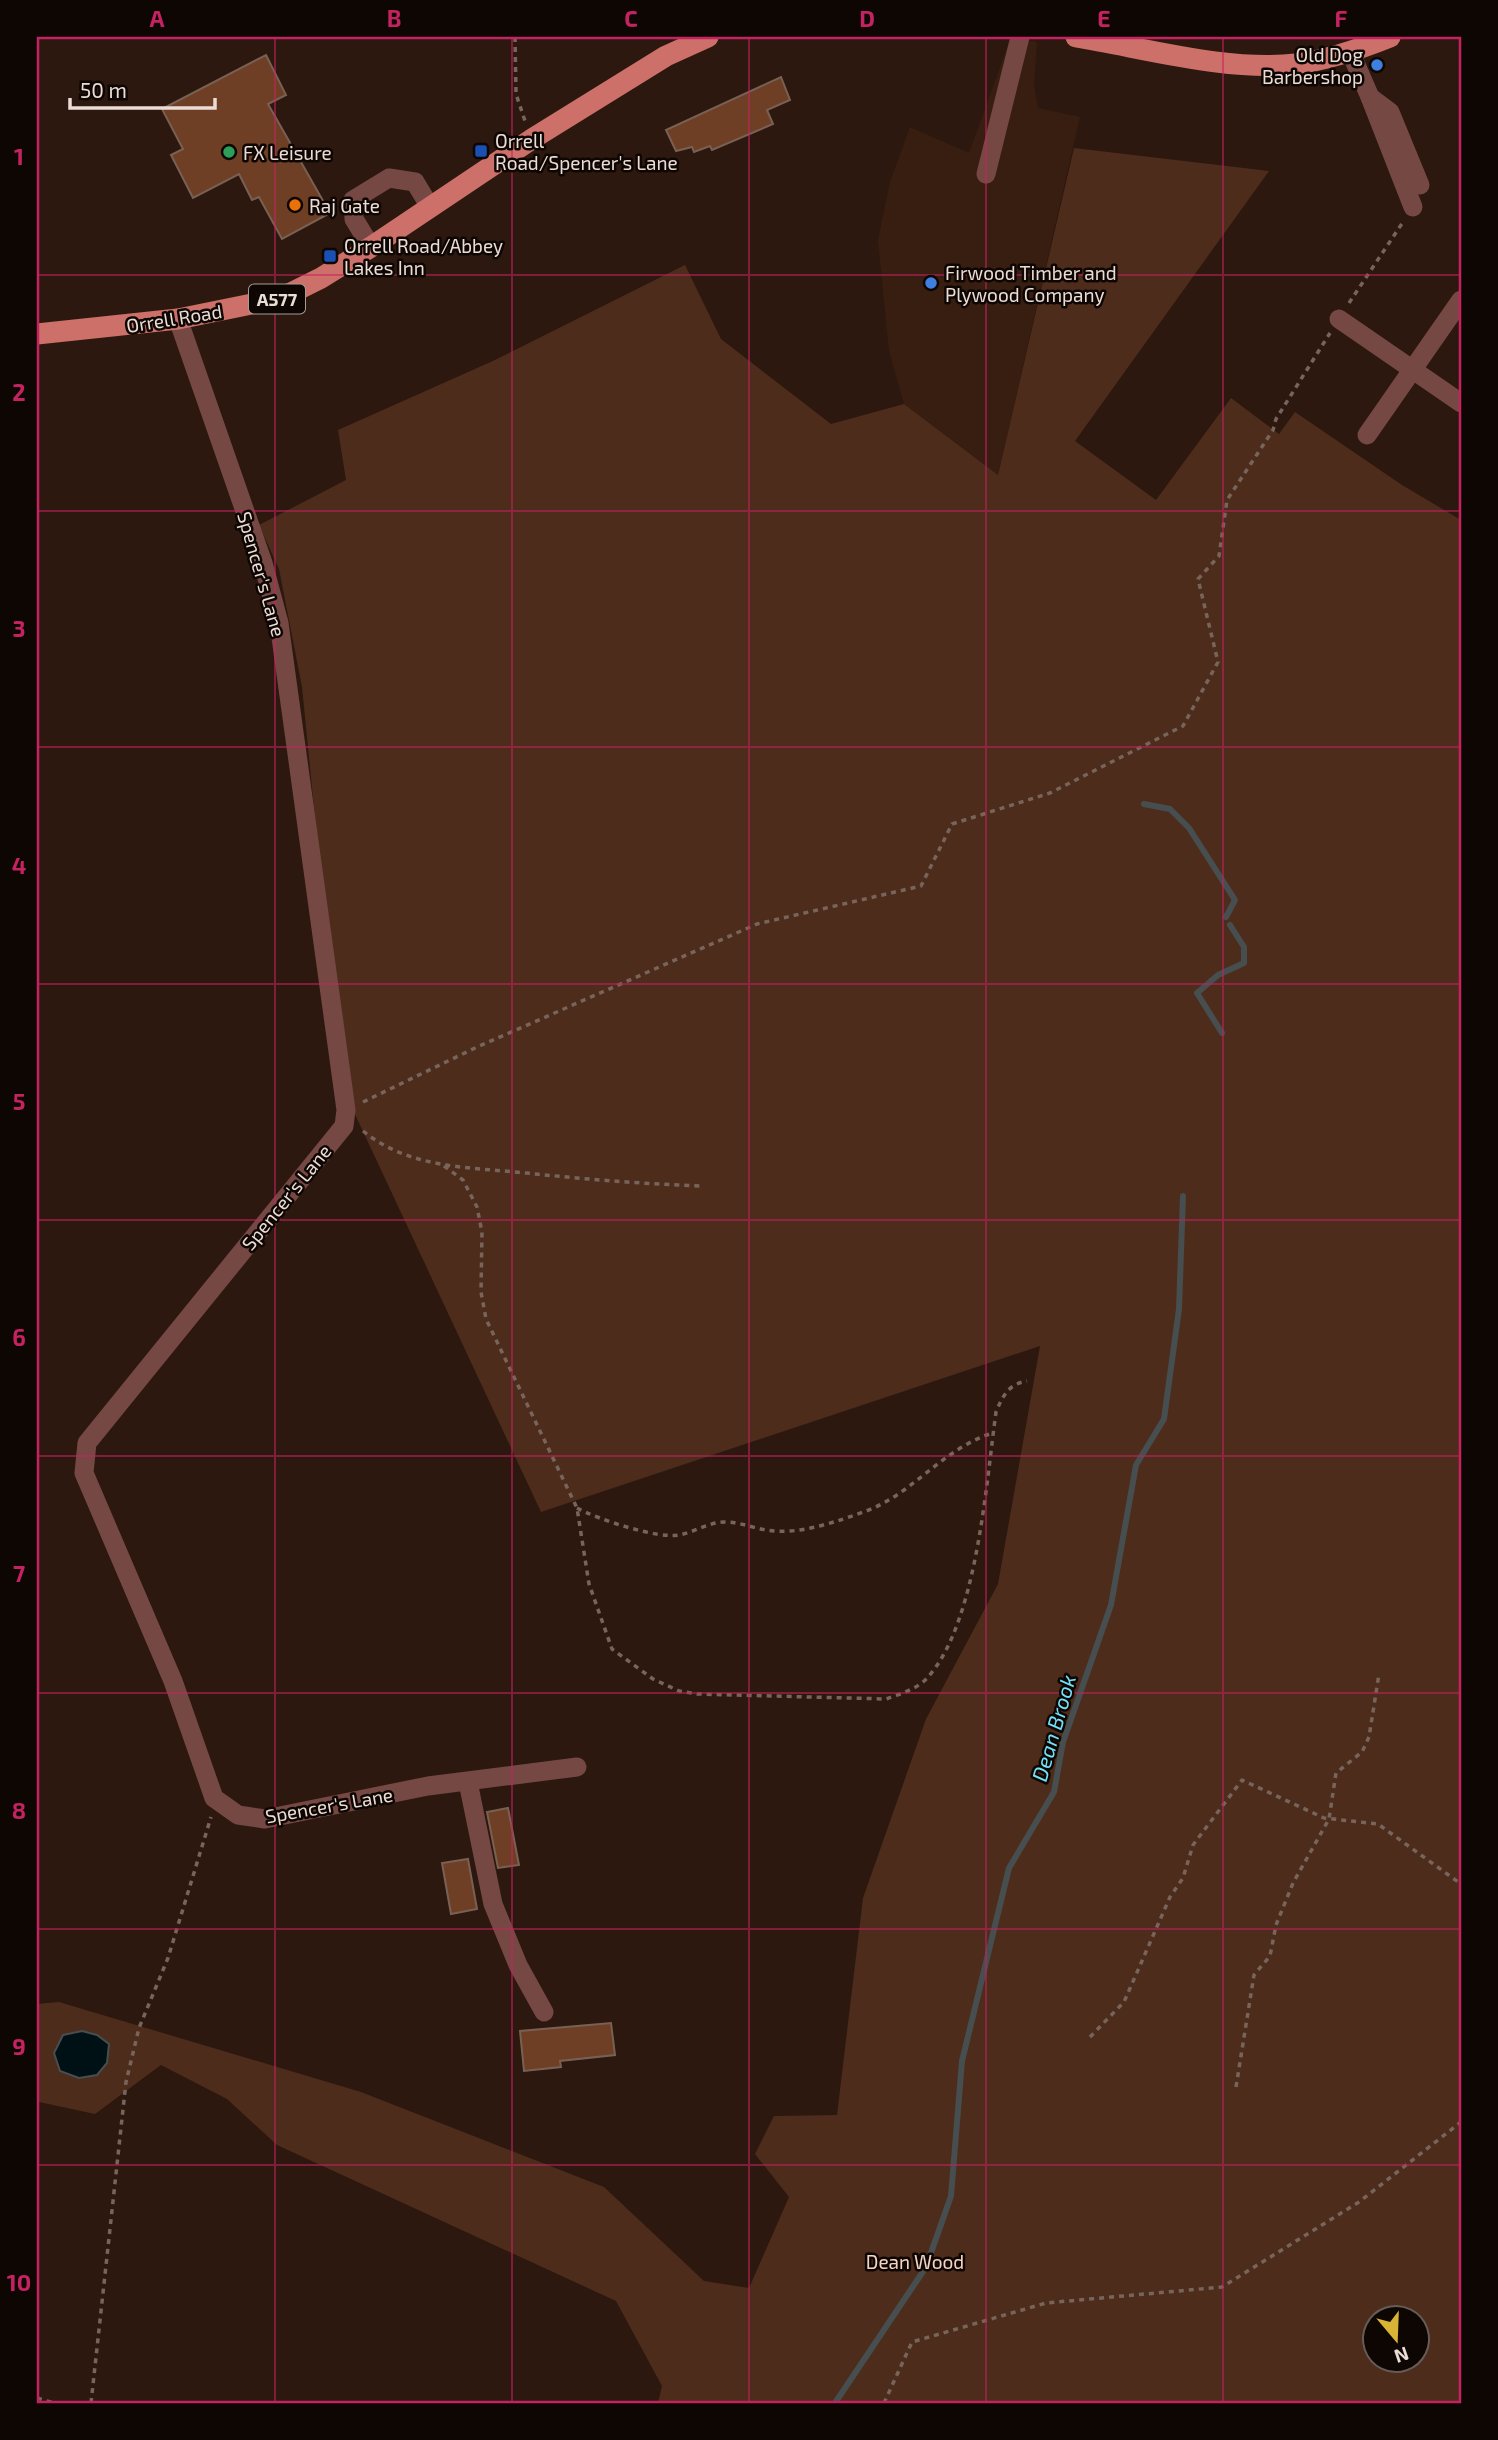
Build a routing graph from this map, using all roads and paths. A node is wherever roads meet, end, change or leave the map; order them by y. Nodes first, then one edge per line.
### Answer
1 (515, 37) edge
2 (708, 37) edge
3 (1020, 37) edge
4 (1076, 37) edge
5 (1390, 37) edge
6 (1350, 51) junction
7 (1370, 97) junction
8 (532, 139) junction
9 (986, 174) dead end
10 (1420, 185) dead end
11 (430, 207) junction
12 (1413, 207) joint
13 (371, 247) junction
14 (1461, 300) edge
15 (178, 319) junction
16 (1339, 319) junction
17 (37, 334) edge
18 (1414, 370) junction
19 (1461, 403) edge
20 (1367, 435) dead end
21 (346, 1110) junction
22 (442, 1165) junction
23 (702, 1186) dead end
24 (1027, 1381) dead end
25 (993, 1433) junction
26 (577, 1508) junction
27 (1379, 1674) dead end
28 (577, 1767) dead end
29 (468, 1782) junction
30 (214, 1798) junction
31 (1329, 1819) junction
32 (1461, 1884) edge
33 (544, 2012) dead end
34 (1090, 2037) dead end
35 (1236, 2087) dead end
36 (1461, 2122) edge
37 (37, 2398) edge
38 (54, 2403) edge
39 (91, 2403) edge
40 (884, 2403) edge

1 - 8 path
2 - 8 main road, A577
3 - 9 street
4 - 6 main road
5 - 6 main road
6 - 7 street
7 - 10 street
7 - 12 street
8 - 11 main road, Orrell Road / A577
11 - 13 main road, Orrell Road / A577
11 - 13 street
12 - 16 path
13 - 15 main road, Orrell Road / A577
14 - 18 street
15 - 17 main road, Orrell Road / A577
15 - 21 street, Spencer's Lane
16 - 18 street
16 - 21 path
18 - 19 street
18 - 20 street
21 - 22 path
21 - 30 street, Spencer's Lane
22 - 23 path
22 - 26 path
24 - 25 path
25 - 26 path
25 - 26 path
27 - 31 path
28 - 29 street, Spencer's Lane
29 - 30 street, Spencer's Lane
29 - 33 street
30 - 39 path
31 - 32 path
31 - 34 path
31 - 35 path
36 - 40 path
37 - 38 path

